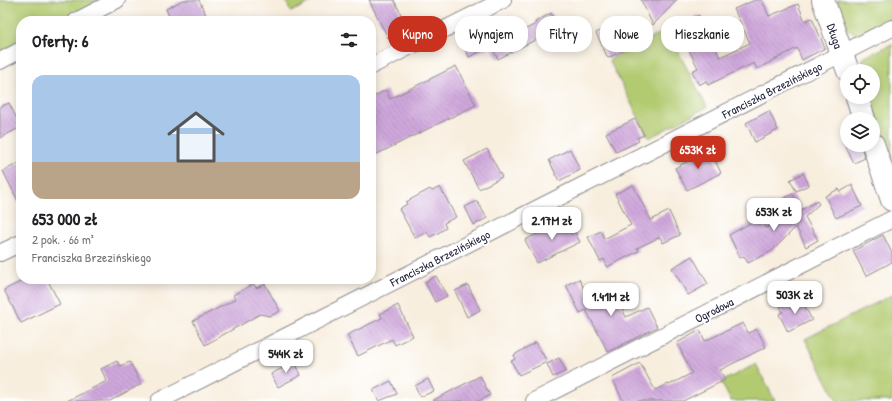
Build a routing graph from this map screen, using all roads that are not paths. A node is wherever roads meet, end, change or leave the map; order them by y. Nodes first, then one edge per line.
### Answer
1 (117, 0) edge
2 (503, 0) edge
3 (823, 0) edge
4 (86, 16) edge
5 (892, 28) edge
6 (16, 53) edge
7 (0, 61) edge
8 (845, 62) edge
9 (376, 64) edge
10 (876, 152) edge
11 (892, 200) edge
12 (892, 218) edge
13 (16, 245) edge
14 (0, 253) edge
15 (160, 401) edge
16 (534, 401) edge

1 - 4 street
2 - 9 street
3 - 8 street, Długa
5 - 8 street, Franciszka Brzezińskiego
6 - 7 street
8 - 15 street, Franciszka Brzezińskiego
10 - 11 street
12 - 16 street, Ogrodowa
13 - 14 street

